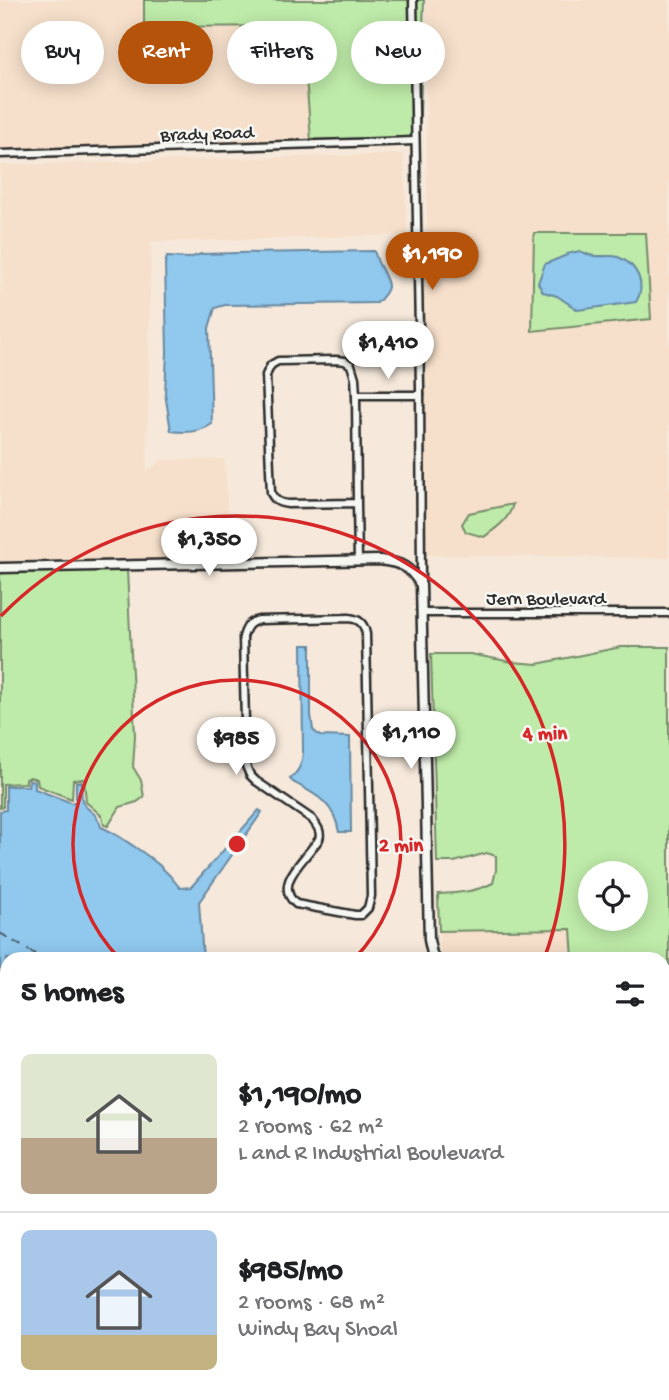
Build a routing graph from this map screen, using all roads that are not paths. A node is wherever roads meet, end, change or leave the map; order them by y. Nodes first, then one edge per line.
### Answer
1 (413, 0) edge
2 (415, 141) junction
3 (0, 154) edge
4 (420, 394) junction
5 (356, 395) junction
6 (357, 503) junction
7 (358, 561) junction
8 (0, 568) edge
9 (422, 585) junction
10 (423, 613) junction
11 (669, 613) edge
12 (368, 734) junction
13 (425, 734) junction
14 (432, 952) edge

1 - 2 street
2 - 3 street, Brady Road
2 - 4 street
4 - 5 street
4 - 9 street
5 - 6 street
5 - 6 street
6 - 7 street
7 - 8 street
7 - 9 street
9 - 10 street
10 - 11 street, Jern Boulevard
10 - 13 street
12 - 12 street
12 - 13 street
13 - 14 street

